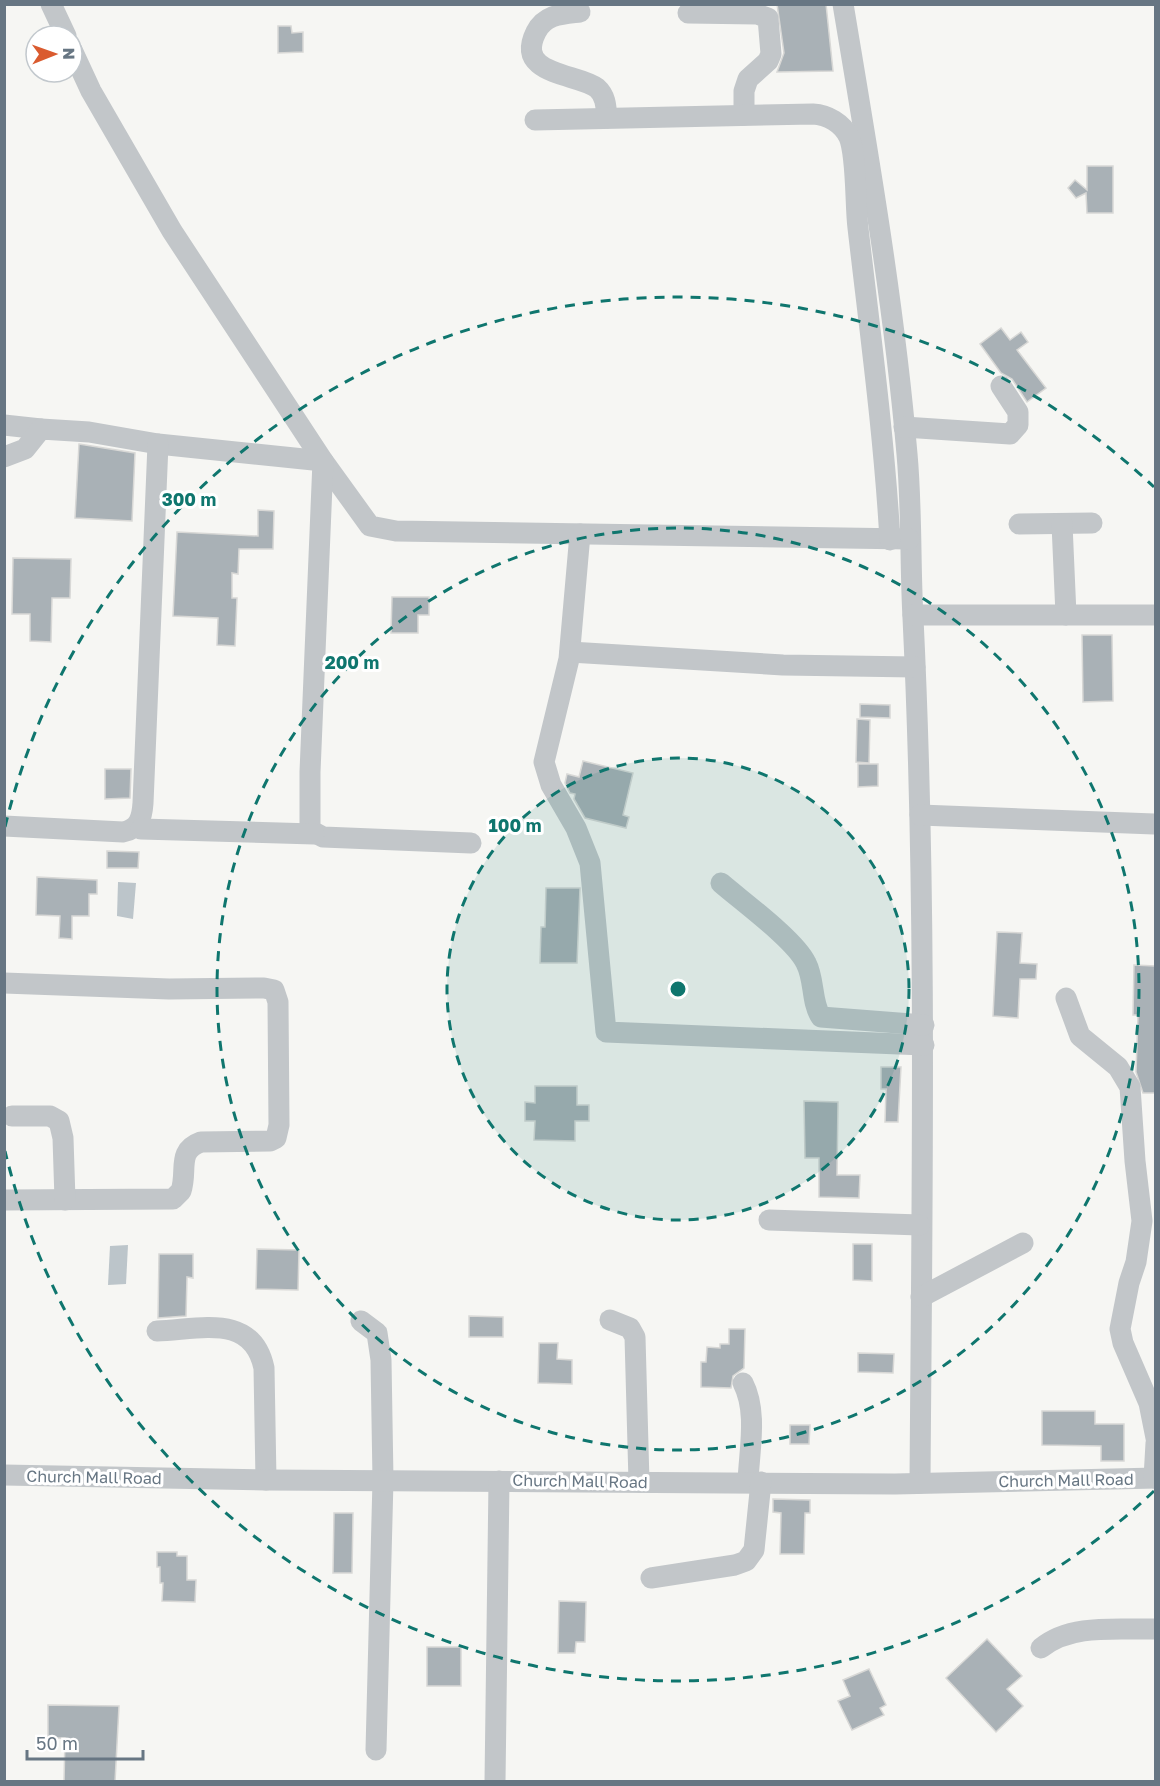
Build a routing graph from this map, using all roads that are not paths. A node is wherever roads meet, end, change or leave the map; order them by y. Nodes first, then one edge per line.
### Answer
1 (51, 4) edge
2 (843, 4) edge
3 (580, 12) dead end
4 (688, 13) dead end
5 (60, 24) edge
6 (84, 76) edge
7 (744, 115) junction
8 (607, 118) junction
9 (535, 120) dead end
10 (1001, 386) dead end
11 (4, 425) edge
12 (904, 427) junction
13 (41, 429) junction
14 (158, 444) junction
15 (4, 457) edge
16 (322, 461) junction
17 (1092, 523) dead end
18 (1019, 524) dead end
19 (1062, 524) junction
20 (580, 534) junction
21 (900, 539) junction
22 (913, 615) junction
23 (1065, 615) junction
24 (1155, 615) edge
25 (570, 652) junction
26 (915, 666) junction
27 (920, 815) junction
28 (1154, 824) edge
29 (4, 826) edge
30 (141, 829) dead end
31 (314, 834) junction
32 (471, 843) dead end
33 (721, 883) dead end
34 (4, 983) edge
35 (1066, 998) dead end
36 (924, 1035) junction
37 (12, 1116) dead end
38 (4, 1200) edge
39 (65, 1200) junction
40 (769, 1220) dead end
41 (920, 1226) junction
42 (1023, 1243) dead end
43 (921, 1297) junction
44 (610, 1320) dead end
45 (361, 1322) dead end
46 (157, 1331) dead end
47 (743, 1383) dead end
48 (1155, 1438) edge
49 (1155, 1443) edge
50 (4, 1475) edge
51 (1155, 1478) edge
52 (266, 1480) junction
53 (383, 1480) junction
54 (499, 1481) junction
55 (639, 1482) junction
56 (754, 1482) junction
57 (920, 1482) junction
58 (651, 1578) dead end
59 (1155, 1629) edge
60 (1041, 1648) dead end
61 (376, 1750) dead end
62 (495, 1782) edge

1 - 5 street
2 - 12 street
3 - 8 street
4 - 7 street
6 - 16 street
7 - 8 street
7 - 21 street
8 - 9 street
10 - 12 street
11 - 13 street
12 - 21 street
13 - 14 street
13 - 15 street
14 - 16 street
14 - 29 street
16 - 20 street
16 - 31 street
17 - 19 street
18 - 19 street
19 - 23 street
20 - 21 street
20 - 25 street
21 - 22 street
22 - 23 street
22 - 26 street
23 - 24 street
25 - 26 street
25 - 36 street
26 - 27 street
27 - 28 street
27 - 36 street
30 - 31 street
31 - 32 street
33 - 36 street
34 - 39 street
35 - 48 street
36 - 41 street
37 - 39 street
38 - 39 street
40 - 41 street
41 - 43 street
42 - 43 street
43 - 57 street
44 - 55 street
45 - 53 street
46 - 52 street
47 - 56 street
49 - 51 street
50 - 52 street, Church Mall Road
51 - 57 street, Church Mall Road
52 - 53 street, Church Mall Road
53 - 54 street, Church Mall Road
53 - 61 street
54 - 55 street, Church Mall Road
54 - 62 street
55 - 56 street, Church Mall Road
56 - 57 street, Church Mall Road
56 - 58 street
59 - 60 street

